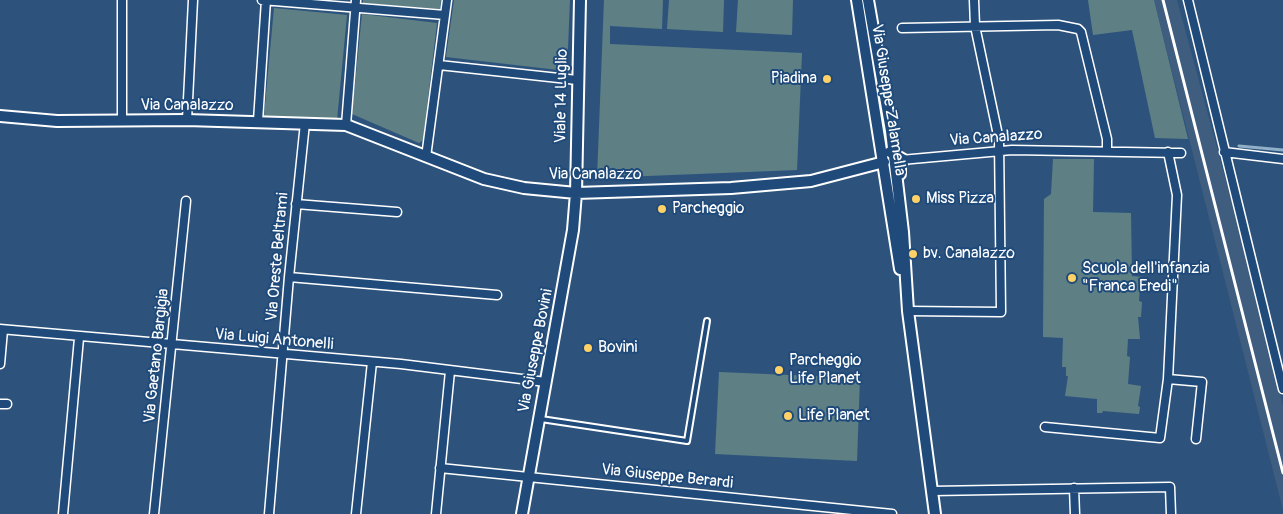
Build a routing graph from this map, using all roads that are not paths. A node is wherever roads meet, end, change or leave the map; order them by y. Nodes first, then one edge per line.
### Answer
1 (122, 0) edge
2 (194, 0) edge
3 (264, 0) edge
4 (356, 0) edge
5 (447, 0) edge
6 (580, 0) edge
7 (857, 0) edge
8 (868, 0) edge
9 (974, 0) edge
10 (1188, 0) edge
11 (355, 9) junction
12 (445, 15) junction
13 (975, 26) junction
14 (902, 28) dead end
15 (438, 65) junction
16 (578, 80) junction
17 (0, 116) edge
18 (187, 120) junction
19 (122, 121) junction
20 (258, 121) junction
21 (305, 123) junction
22 (346, 125) junction
23 (1108, 150) junction
24 (1000, 151) junction
25 (1168, 152) junction
26 (1224, 152) junction
27 (1181, 153) dead end
28 (426, 158) junction
29 (1283, 159) edge
30 (894, 160) junction
31 (576, 193) junction
32 (186, 201) dead end
33 (296, 204) junction
34 (397, 212) dead end
35 (289, 277) junction
36 (906, 294) junction
37 (497, 295) dead end
38 (908, 311) junction
39 (708, 321) dead end
40 (2, 330) edge
41 (79, 338) junction
42 (172, 346) junction
43 (282, 355) junction
44 (372, 362) junction
45 (0, 364) edge
46 (450, 371) junction
47 (1168, 379) junction
48 (546, 382) junction
49 (1283, 389) edge
50 (538, 419) junction
51 (1045, 427) dead end
52 (1196, 439) dead end
53 (440, 468) junction
54 (528, 476) junction
55 (1074, 488) junction
56 (932, 491) junction
57 (63, 514) edge
58 (154, 514) edge
59 (269, 514) edge
60 (356, 514) edge
61 (436, 514) edge
62 (522, 514) edge
63 (892, 514) edge
64 (935, 514) edge
65 (1075, 514) edge
66 (1171, 514) edge

1 - 19 street
2 - 18 street
3 - 11 street
3 - 20 street
4 - 11 street
5 - 12 street
6 - 16 street, Viale 14 Luglio
7 - 30 street, Via Giuseppe Zalamella
8 - 30 street, Via Giuseppe Zalamella
9 - 13 street
10 - 26 street
11 - 12 street
11 - 22 street
12 - 15 street
13 - 14 street
13 - 23 street
13 - 24 street
15 - 16 street
15 - 28 street
16 - 31 street, Viale 14 Luglio
17 - 19 street, Via Canalazzo
18 - 19 street, Via Canalazzo
18 - 20 street, Via Canalazzo
20 - 21 street, Via Canalazzo
21 - 22 street, Via Canalazzo
21 - 33 street, Via Oreste Beltrami
22 - 28 street, Via Canalazzo
23 - 24 street, Via Canalazzo
23 - 25 street, Via Canalazzo
24 - 30 street, Via Canalazzo
24 - 38 street
25 - 27 street, Via Canalazzo
25 - 47 street
26 - 29 street
26 - 49 street
28 - 31 street, Via Canalazzo
30 - 31 street, Via Canalazzo
30 - 36 street, Via Giuseppe Zalamella
30 - 36 street, Via Giuseppe Zalamella
31 - 48 street, Via Giuseppe Bovini
32 - 42 street, Via Gaetano Bargigia
33 - 34 street
33 - 35 street, Via Oreste Beltrami
35 - 37 street
35 - 43 street, Via Oreste Beltrami
36 - 38 street, Via Giuseppe Zalamella
38 - 56 street, Via Giuseppe Zalamella
39 - 50 lane
40 - 41 street, Via Luigi Antonelli
40 - 45 street
41 - 42 street, Via Luigi Antonelli
41 - 57 street
42 - 43 street, Via Luigi Antonelli
42 - 58 street, Via Gaetano Bargigia
43 - 44 street, Via Luigi Antonelli
43 - 59 street, Via Oreste Beltrami
44 - 46 street, Via Luigi Antonelli
44 - 60 street
46 - 48 street, Via Luigi Antonelli
46 - 53 street
47 - 51 street
47 - 52 street
48 - 50 street, Via Giuseppe Bovini
50 - 54 street, Via Giuseppe Bovini
53 - 54 street, Via Giuseppe Berardi
53 - 61 street
54 - 62 street, Via Giuseppe Bovini
54 - 63 street, Via Giuseppe Berardi
55 - 56 street
55 - 65 street
55 - 66 street
56 - 64 street, Via Giuseppe Zalamella

